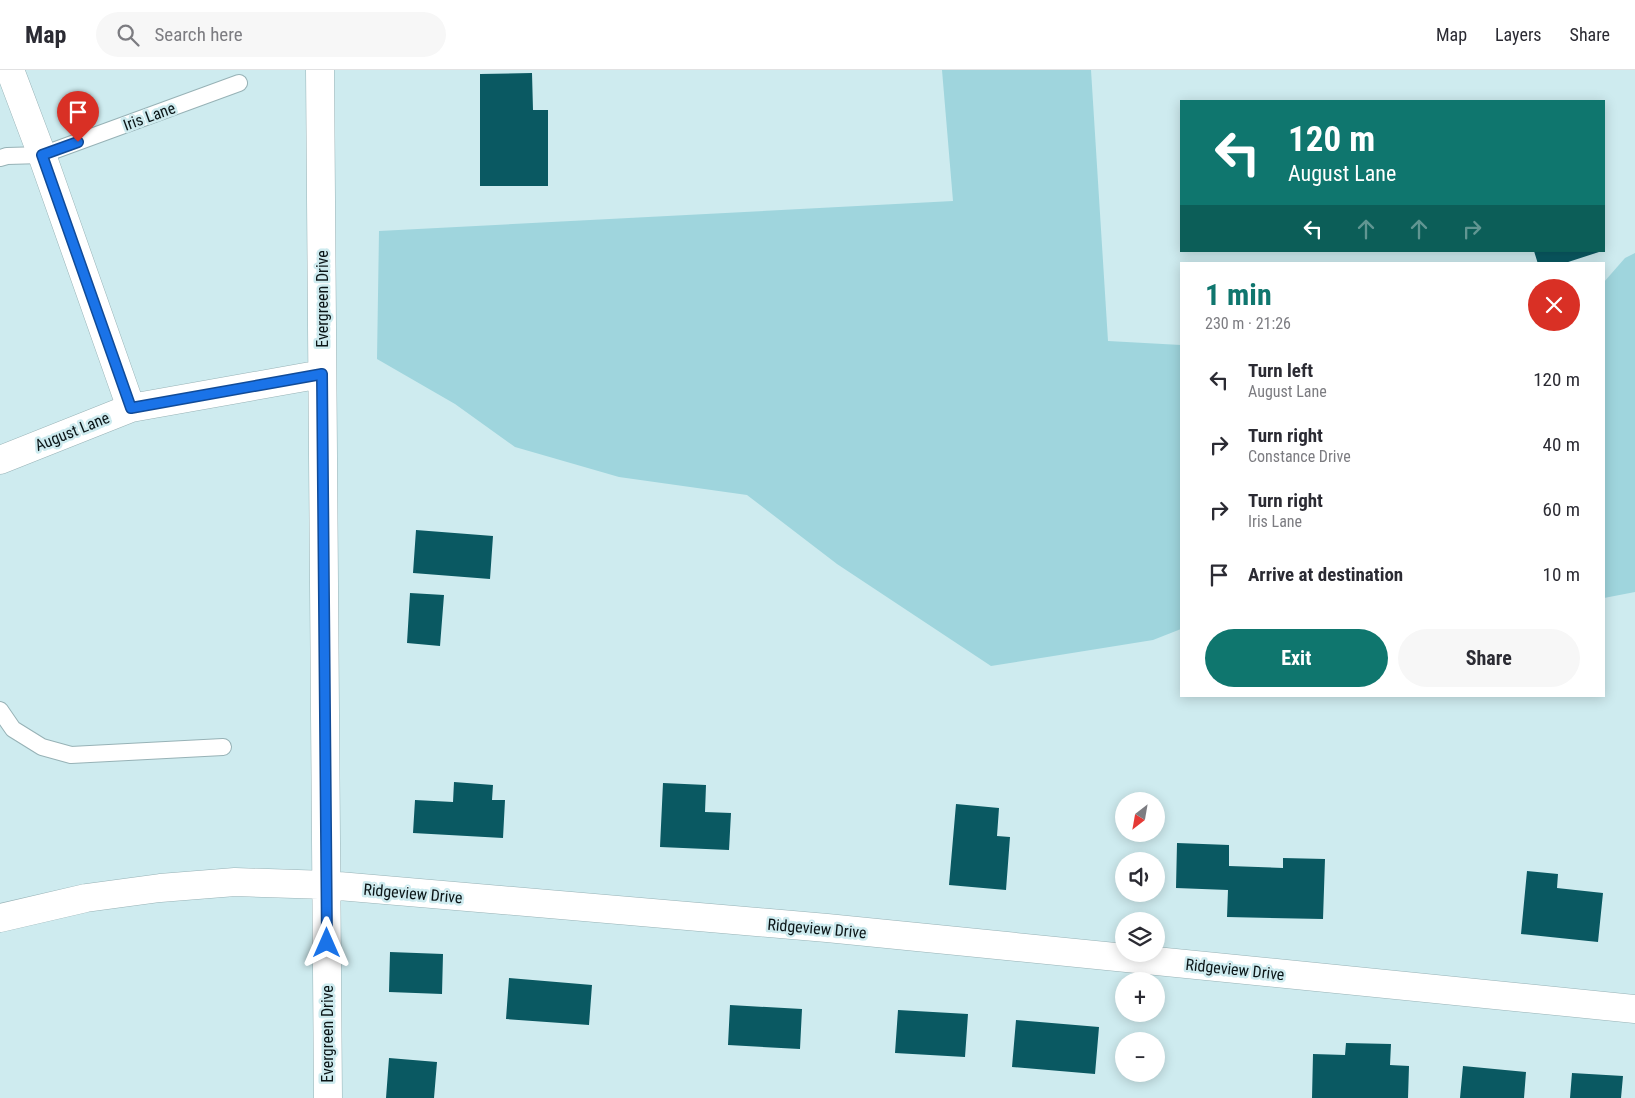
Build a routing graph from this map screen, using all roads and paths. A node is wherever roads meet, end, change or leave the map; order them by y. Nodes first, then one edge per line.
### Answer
1 (10, 70) edge
2 (320, 70) edge
3 (239, 83) dead end
4 (42, 155) junction
5 (0, 158) edge
6 (322, 374) junction
7 (131, 408) junction
8 (0, 460) edge
9 (0, 710) edge
10 (223, 747) dead end
11 (327, 885) junction
12 (0, 918) edge
13 (1635, 1009) edge
14 (328, 1098) edge

1 - 4 street
2 - 6 street, Evergreen Drive
3 - 4 lane, Iris Lane
4 - 5 lane, Iris Lane
4 - 7 street
6 - 7 street, August Lane
6 - 11 street, Evergreen Drive
7 - 8 street, August Lane
9 - 10 lane
11 - 12 street, Ridgeview Drive
11 - 13 street, Ridgeview Drive
11 - 14 street, Evergreen Drive

